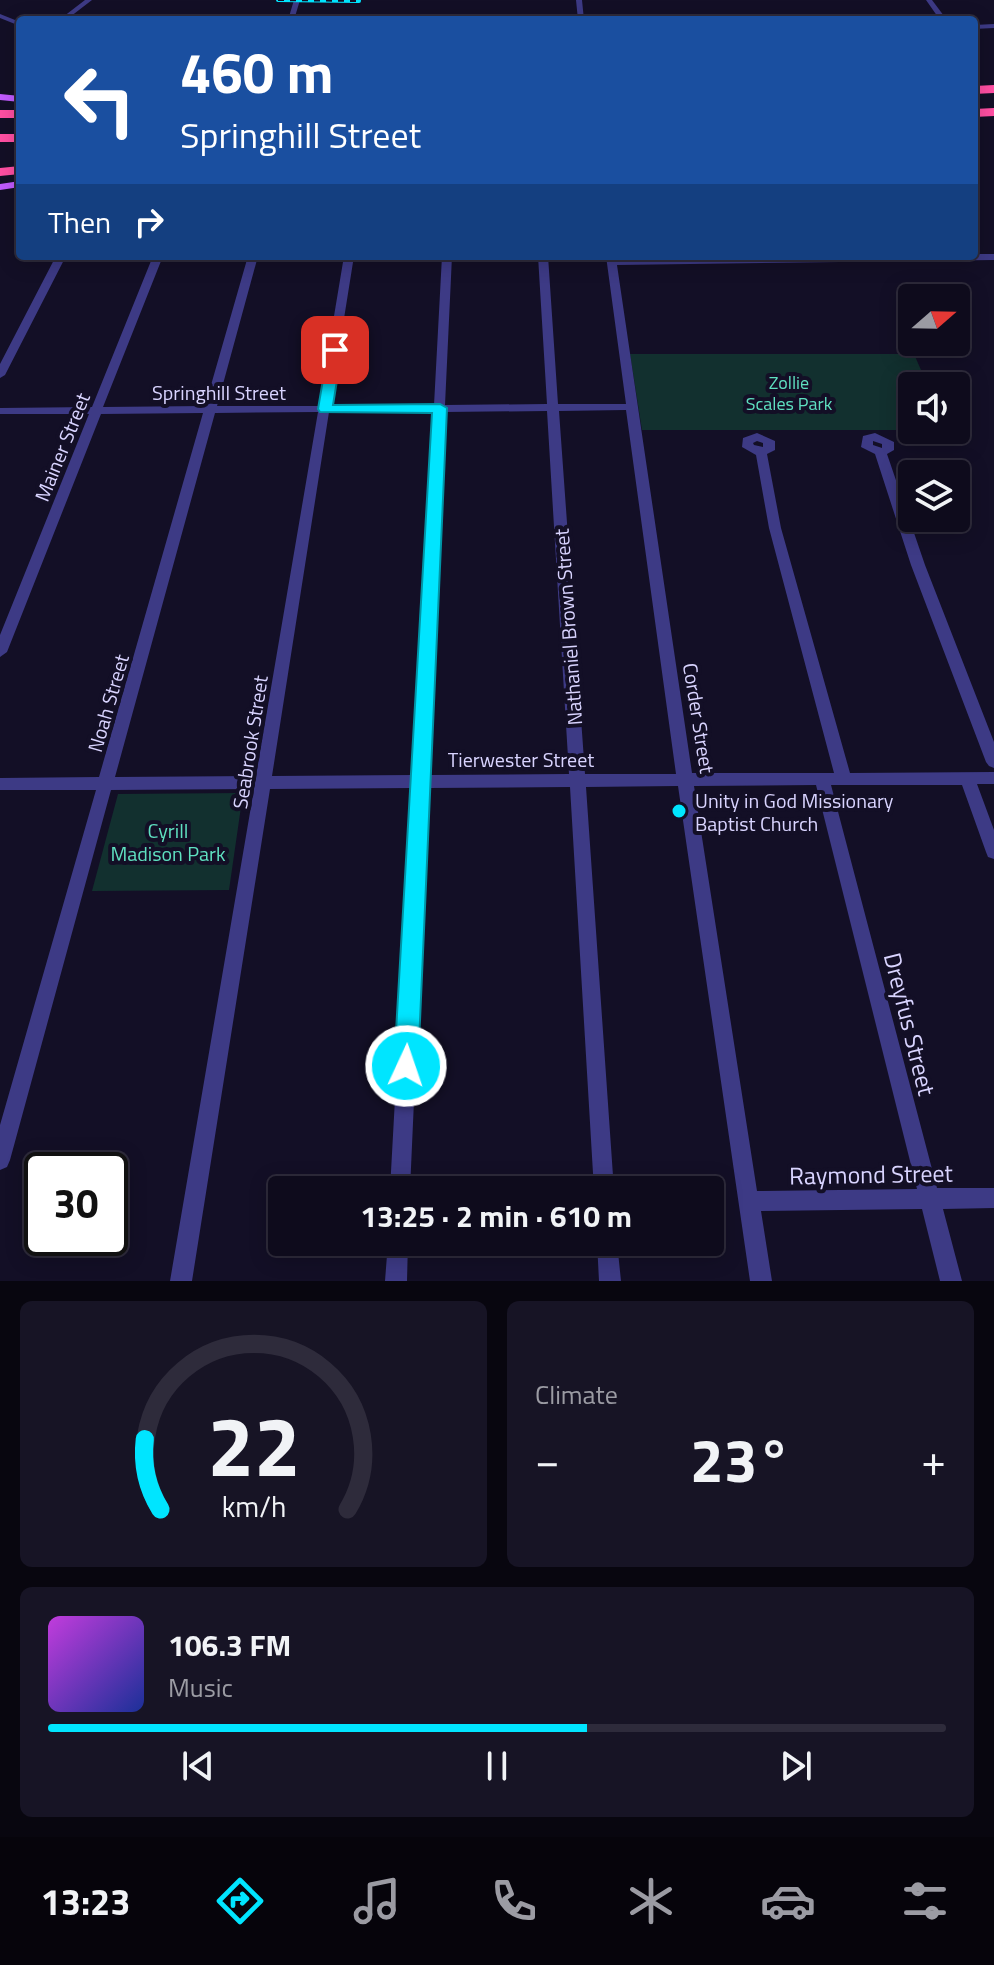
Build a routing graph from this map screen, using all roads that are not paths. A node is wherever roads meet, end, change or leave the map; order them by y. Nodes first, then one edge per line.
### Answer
1 (89, 0) edge
2 (70, 16) edge
3 (77, 16) edge
4 (59, 260) edge
5 (156, 260) edge
6 (252, 260) edge
7 (348, 260) edge
8 (447, 260) edge
9 (543, 260) edge
10 (611, 260) edge
11 (0, 375) edge
12 (631, 407) junction
13 (440, 408) junction
14 (553, 408) junction
15 (325, 409) junction
16 (211, 410) junction
17 (0, 411) edge
18 (96, 411) junction
19 (761, 452) dead end
20 (880, 452) dead end
21 (0, 652) edge
22 (994, 762) edge
23 (577, 778) junction
24 (967, 778) junction
25 (994, 778) edge
26 (421, 779) junction
27 (688, 780) junction
28 (822, 780) junction
29 (844, 780) junction
30 (107, 782) junction
31 (264, 782) junction
32 (0, 784) edge
33 (994, 852) edge
34 (0, 1160) edge
35 (401, 1176) edge
36 (603, 1176) edge
37 (994, 1198) edge
38 (930, 1199) junction
39 (749, 1201) junction
40 (397, 1256) edge
41 (608, 1256) edge
42 (181, 1281) edge
43 (396, 1281) edge
44 (610, 1281) edge
45 (761, 1281) edge
46 (951, 1281) edge

1 - 2 street
1 - 3 street
4 - 11 street
5 - 18 street, Mainer Street
6 - 16 street, Noah Street
7 - 15 street, Seabrook Street
8 - 13 street
9 - 14 street, Nathaniel Brown Street
10 - 12 street, Corder Street
12 - 14 street, Springhill Street
12 - 27 street, Corder Street
13 - 14 street, Springhill Street
13 - 15 street, Springhill Street
13 - 26 street
14 - 23 street, Nathaniel Brown Street
15 - 16 street, Springhill Street
15 - 31 street, Seabrook Street
16 - 18 street, Springhill Street
16 - 30 street, Noah Street
17 - 18 street, Springhill Street
18 - 21 street, Mainer Street
19 - 29 street
20 - 22 street
23 - 26 street, Tierwester Street
23 - 27 street, Tierwester Street
23 - 36 street, Nathaniel Brown Street
24 - 25 street, Tierwester Street
24 - 29 street, Tierwester Street
24 - 33 street
26 - 31 street, Tierwester Street
26 - 35 street
27 - 28 street, Tierwester Street
27 - 39 street, Corder Street
28 - 29 street, Tierwester Street
28 - 38 street, Dreyfus Street
30 - 31 street, Tierwester Street
30 - 32 street, Tierwester Street
30 - 34 street, Noah Street
31 - 42 street, Seabrook Street
37 - 38 street, Raymond Street
38 - 39 street, Raymond Street
38 - 46 street, Dreyfus Street
39 - 45 street, Corder Street
40 - 43 street
41 - 44 street

